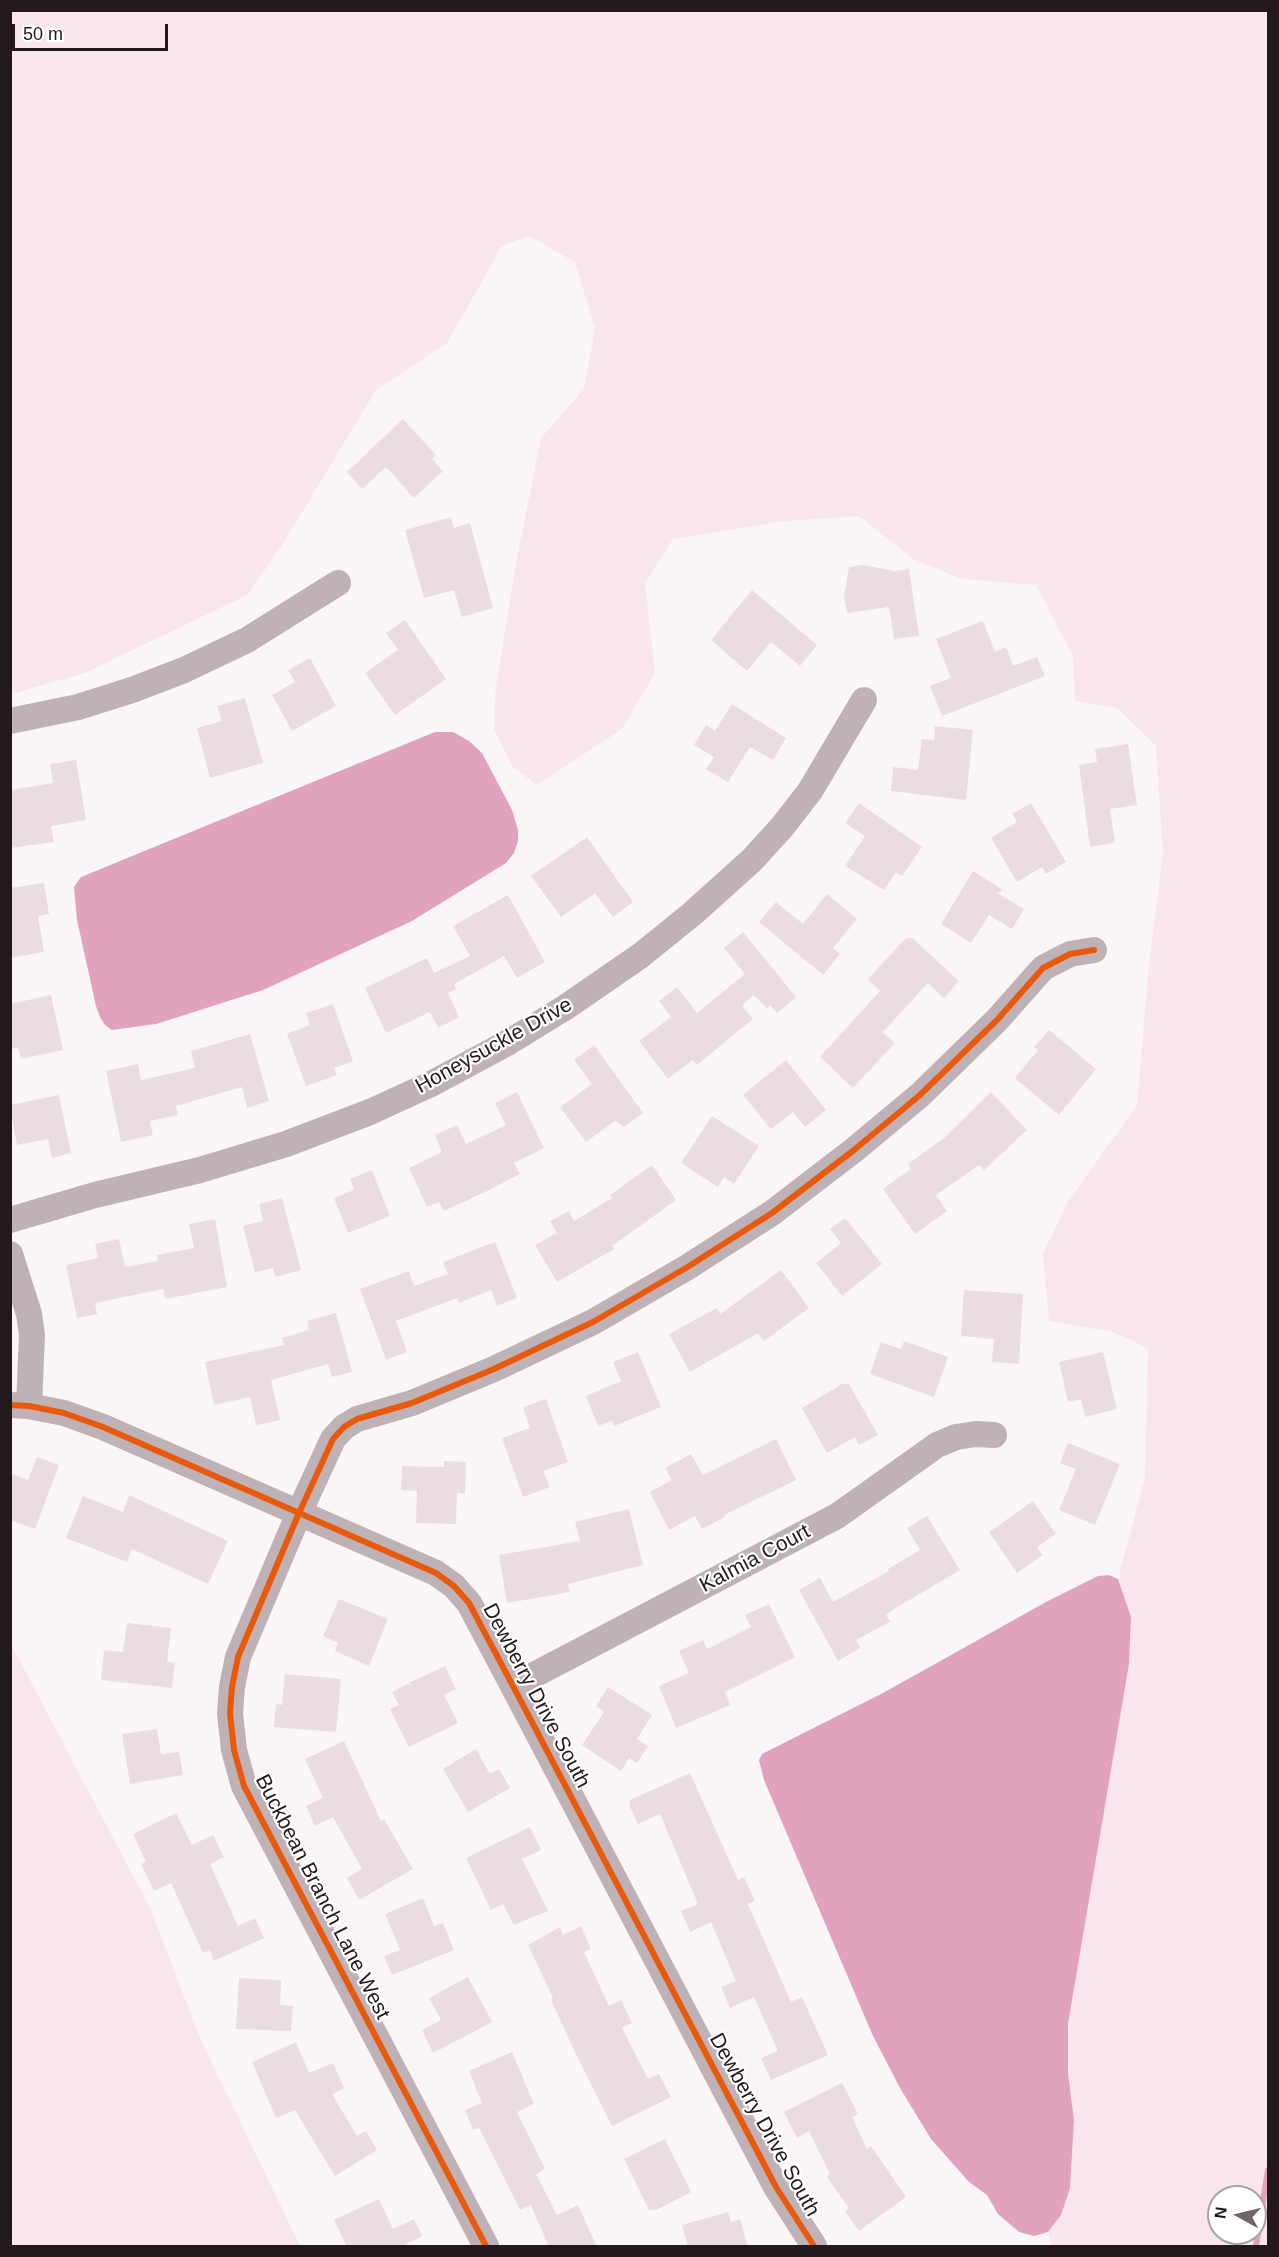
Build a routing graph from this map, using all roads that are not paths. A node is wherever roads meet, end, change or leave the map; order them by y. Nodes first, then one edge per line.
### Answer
1 (338, 583) dead end
2 (864, 700) dead end
3 (10, 721) edge
4 (1094, 950) dead end
5 (10, 1220) edge
6 (10, 1254) edge
7 (20, 1406) edge
8 (994, 1435) dead end
9 (298, 1513) junction
10 (513, 1686) junction
11 (486, 2247) edge
12 (814, 2247) edge

1 - 3 street
2 - 5 street, Honeysuckle Drive
4 - 9 street, Buckbean Branch Lane West
6 - 7 street
7 - 9 street, Dewberry Drive South
8 - 10 street, Kalmia Court
9 - 10 street, Dewberry Drive South
9 - 11 street, Buckbean Branch Lane West
10 - 12 street, Dewberry Drive South

